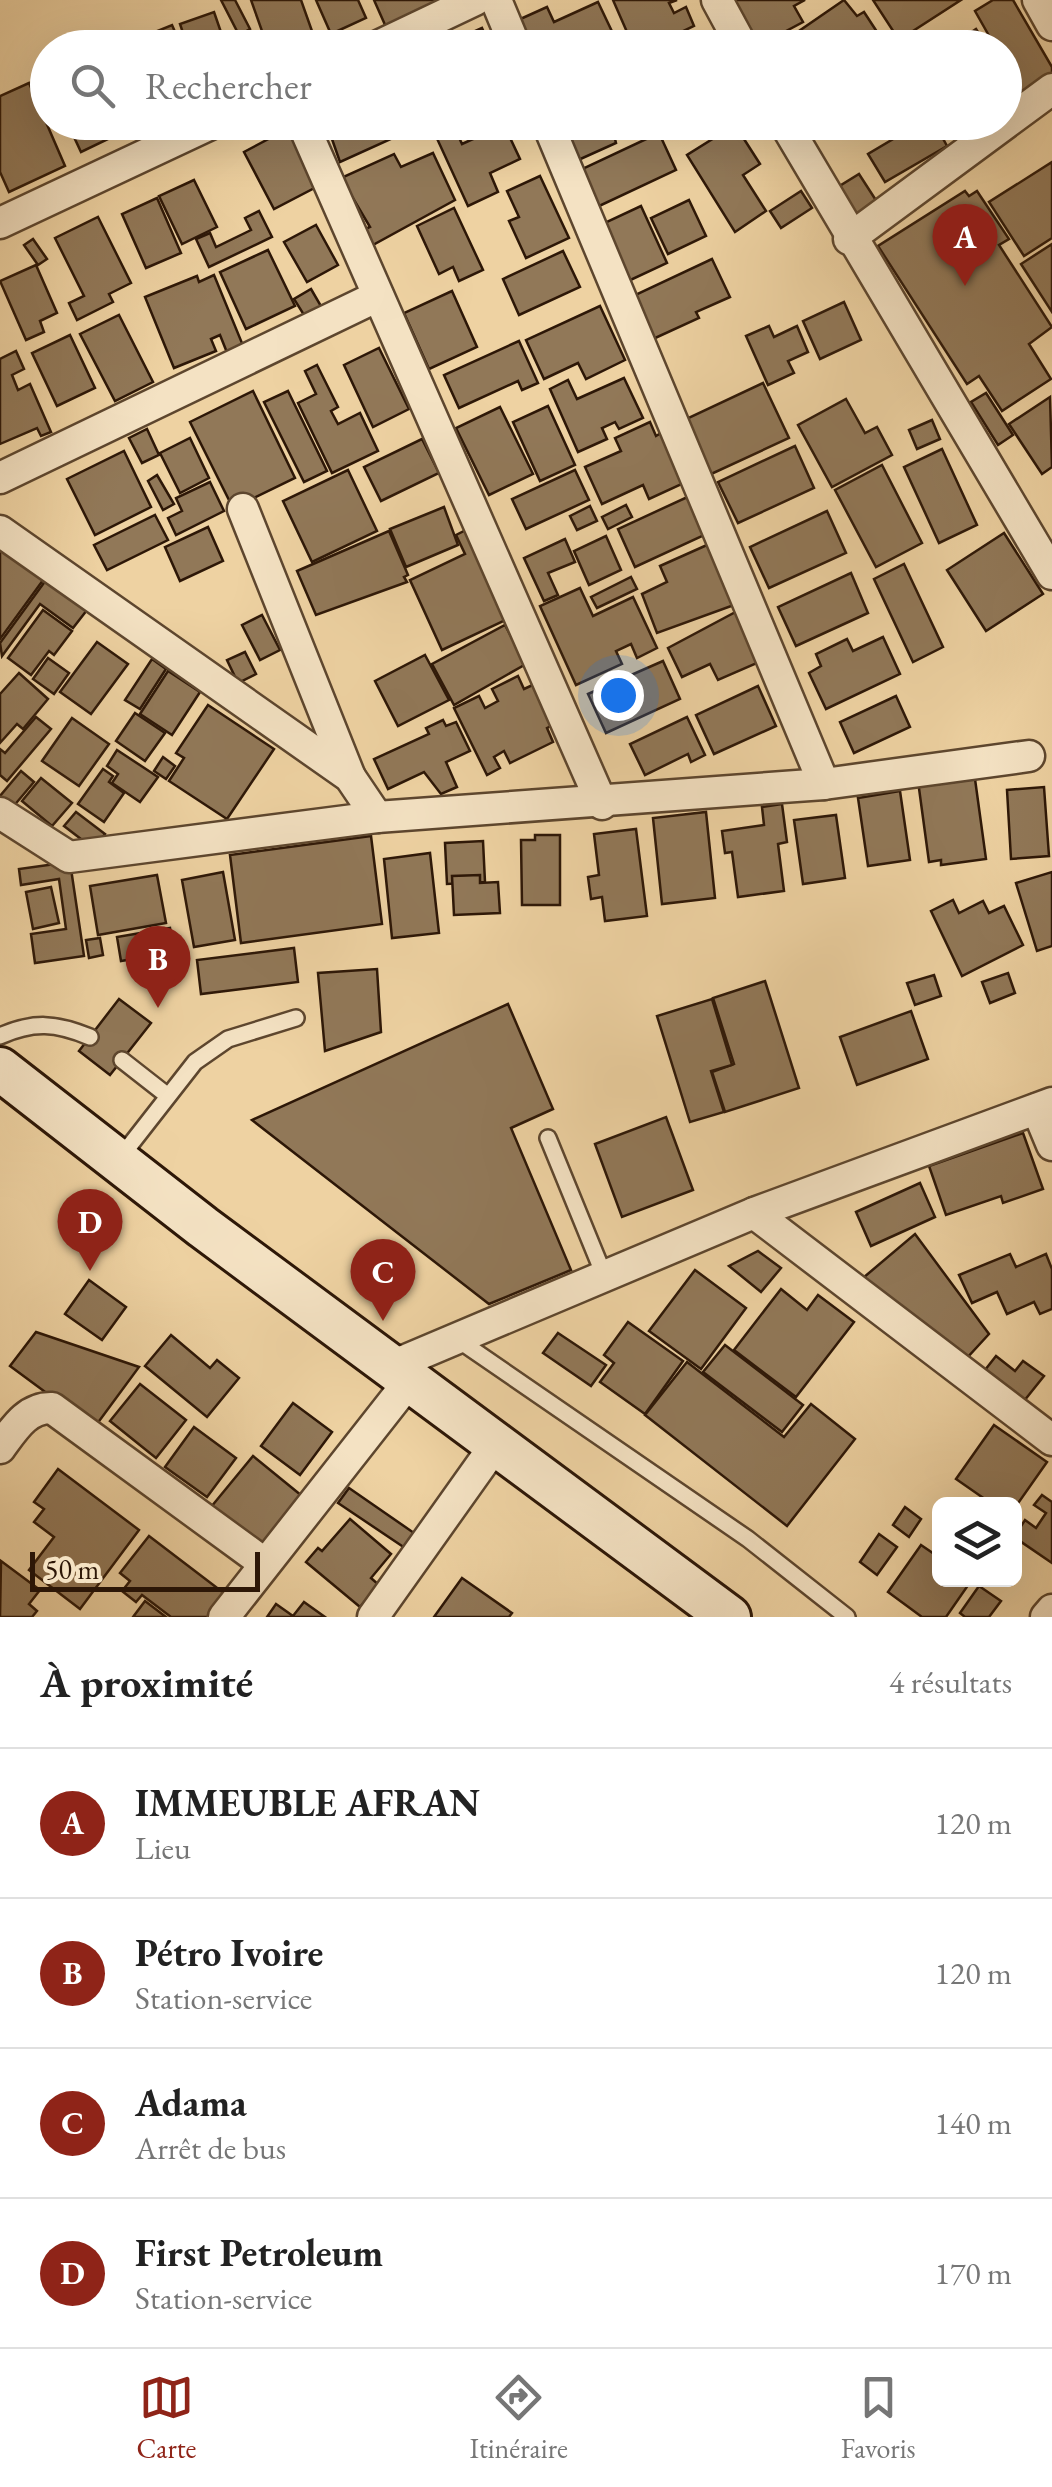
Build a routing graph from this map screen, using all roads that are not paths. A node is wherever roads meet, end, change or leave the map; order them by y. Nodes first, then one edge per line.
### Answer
1 (476, 0) edge
2 (496, 0) edge
3 (717, 0) edge
4 (1038, 0) edge
5 (1052, 24) edge
6 (412, 30) edge
7 (508, 30) edge
8 (733, 30) edge
9 (1052, 88) edge
10 (1022, 110) edge
11 (177, 140) edge
12 (310, 140) edge
13 (556, 140) edge
14 (794, 140) edge
15 (982, 140) edge
16 (0, 223) edge
17 (849, 239) junction
18 (378, 296) junction
19 (0, 478) edge
20 (243, 509) dead end
21 (0, 531) edge
22 (1052, 574) edge
23 (1029, 756) dead end
24 (350, 777) junction
25 (824, 784) junction
26 (602, 804) junction
27 (0, 813) edge
28 (378, 817) junction
29 (296, 1018) dead end
30 (0, 1036) edge
31 (90, 1037) dead end
32 (122, 1060) dead end
33 (0, 1070) edge
34 (168, 1096) junction
35 (1045, 1106) edge
36 (548, 1138) dead end
37 (1052, 1145) edge
38 (118, 1162) junction
39 (754, 1212) junction
40 (604, 1275) junction
41 (457, 1339) junction
42 (402, 1372) junction
43 (1052, 1440) edge
44 (496, 1444) junction
45 (0, 1448) edge
46 (264, 1564) junction
47 (1052, 1610) edge
48 (224, 1617) edge
49 (373, 1617) edge
50 (730, 1617) edge
51 (847, 1617) edge
52 (1046, 1617) edge

1 - 6 street
2 - 7 street
3 - 8 street
4 - 5 street
9 - 10 street
11 - 16 street
12 - 18 street
13 - 25 street
14 - 17 street
15 - 17 street
17 - 22 street
18 - 19 street
18 - 26 street
20 - 24 street
21 - 24 street
23 - 25 street
24 - 28 street
25 - 26 street
26 - 28 street
27 - 28 street
29 - 34 lane
30 - 31 lane
32 - 34 lane
33 - 38 main road
34 - 38 lane
35 - 37 street
35 - 39 street
36 - 40 lane
38 - 42 main road
39 - 40 street
39 - 43 street
40 - 41 street
41 - 42 street
41 - 51 lane
42 - 44 main road
42 - 46 street
44 - 49 street
44 - 50 main road
45 - 46 street
46 - 48 street
47 - 52 street

